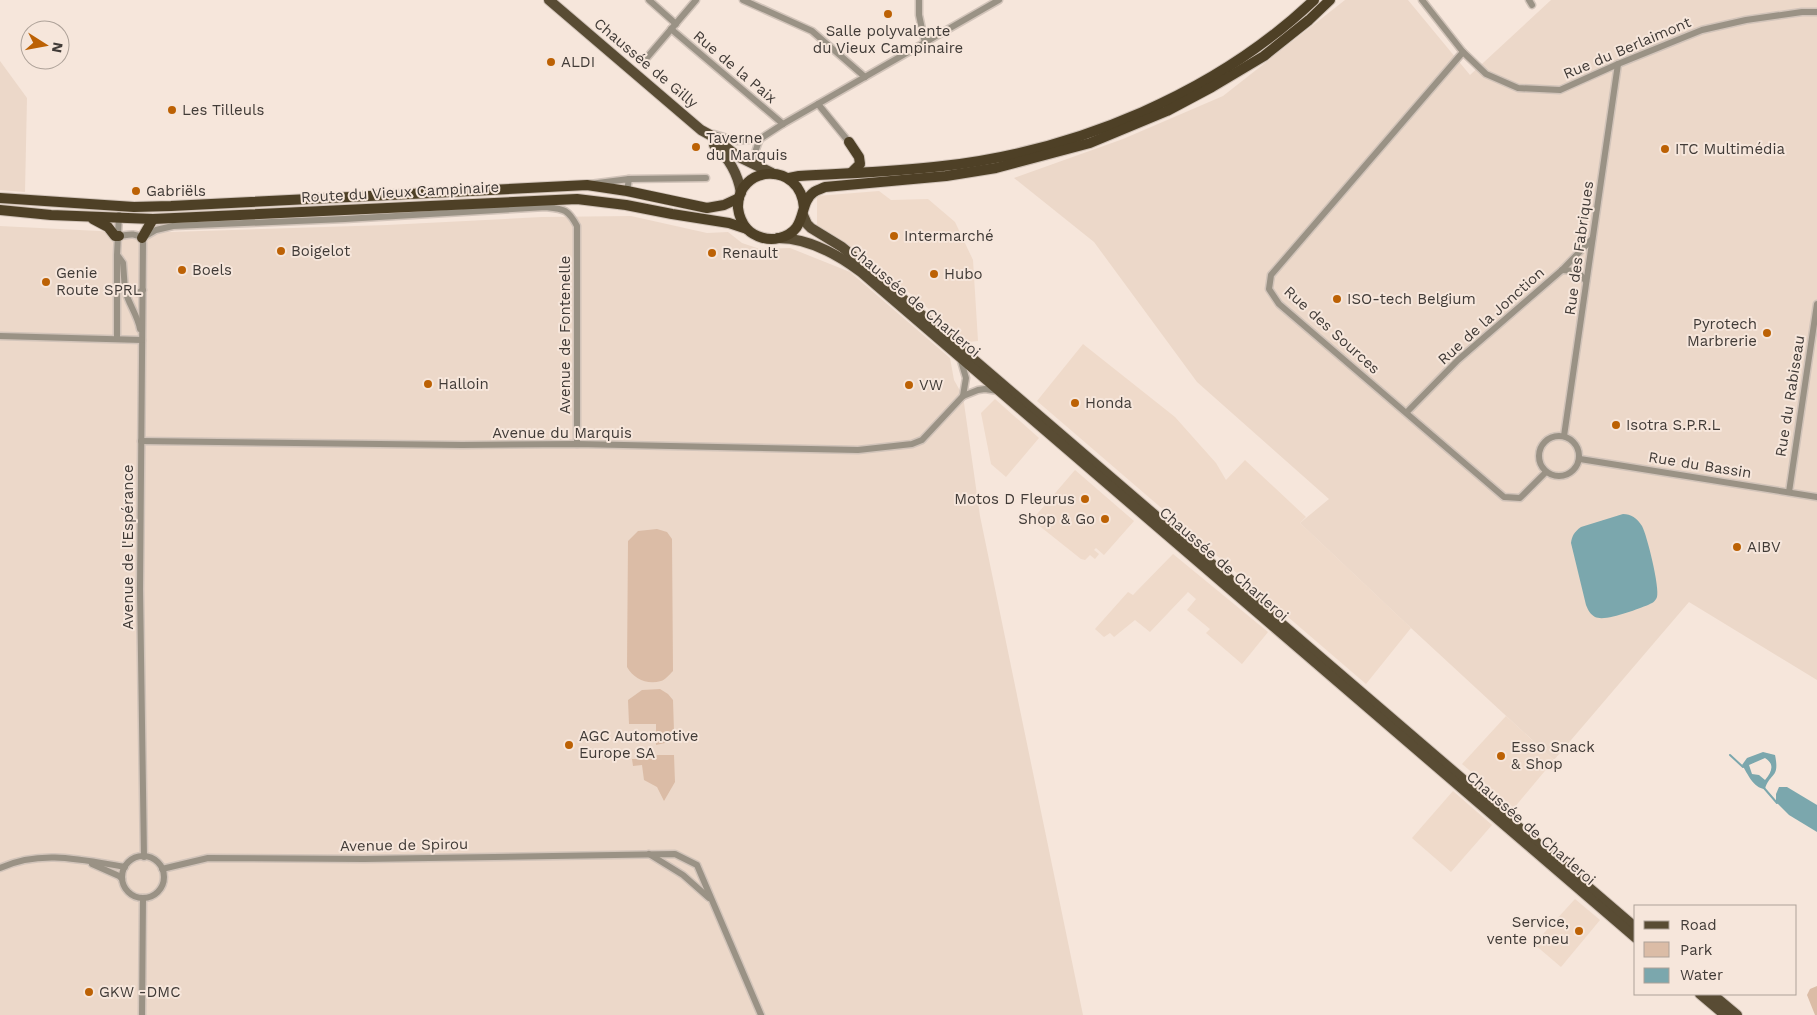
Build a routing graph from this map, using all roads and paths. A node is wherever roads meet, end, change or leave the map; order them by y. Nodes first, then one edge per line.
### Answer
1 (549, 0) edge
2 (649, 0) edge
3 (696, 0) edge
4 (743, 0) edge
5 (919, 0) edge
6 (999, 0) edge
7 (1314, 0) edge
8 (1330, 0) edge
9 (1422, 0) edge
10 (1817, 12) edge
11 (674, 26) junction
12 (925, 43) junction
13 (1463, 52) junction
14 (644, 61) dead end
15 (1618, 64) junction
16 (865, 78) junction
17 (818, 104) junction
18 (783, 124) junction
19 (701, 130) junction
20 (712, 136) junction
21 (760, 140) junction
22 (849, 142) joint
23 (772, 173) junction
24 (851, 173) junction
25 (706, 178) dead end
26 (789, 178) junction
27 (629, 179) junction
28 (587, 185) junction
29 (627, 191) junction
30 (740, 195) junction
31 (2, 197) edge
32 (120, 206) junction
33 (0, 210) edge
34 (804, 212) junction
35 (89, 217) junction
36 (119, 218) junction
37 (153, 219) junction
38 (747, 228) junction
39 (119, 236) junction
40 (142, 238) junction
41 (778, 238) junction
42 (1593, 239) junction
43 (117, 254) junction
44 (1562, 270) junction
45 (1586, 282) junction
46 (125, 290) junction
47 (143, 290) junction
48 (1817, 304) edge
49 (0, 336) edge
50 (117, 338) junction
51 (142, 340) junction
52 (957, 355) junction
53 (1000, 392) junction
54 (963, 396) junction
55 (1407, 412) junction
56 (1047, 428) junction
57 (1564, 436) junction
58 (141, 441) junction
59 (577, 444) junction
60 (1580, 459) junction
61 (1546, 472) junction
62 (1789, 492) junction
63 (1817, 497) edge
64 (1400, 731) junction
65 (648, 854) junction
66 (144, 857) junction
67 (87, 861) junction
68 (125, 867) junction
69 (0, 868) edge
70 (162, 869) junction
71 (122, 879) junction
72 (143, 898) junction
73 (712, 900) junction
74 (1634, 926) edge
75 (1634, 936) edge
76 (1701, 995) edge
77 (1713, 995) edge
78 (142, 1015) edge
79 (761, 1015) edge
80 (1725, 1015) edge
81 (1737, 1015) edge

1 - 19 main road, Chaussée de Gilly
2 - 11 street, Rue de la Paix
3 - 11 street
4 - 16 street
5 - 12 street
6 - 12 street
7 - 24 highway
8 - 34 highway
9 - 13 street, Rue du Berlaimont
10 - 15 street, Rue du Berlaimont
11 - 14 street
11 - 18 street, Rue de la Paix
12 - 16 street
13 - 15 street, Rue du Berlaimont
13 - 55 street, Rue des Sources
15 - 42 street, Rue des Fabriques
16 - 17 street
17 - 18 street
17 - 22 street
18 - 21 street
19 - 20 main road, Chaussée de Gilly
19 - 30 main road, Chaussée de Gilly
20 - 21 street
20 - 23 main road, Chaussée de Gilly
21 - 23 street
22 - 24 highway
23 - 26 highway
23 - 30 highway
24 - 26 highway
25 - 27 street, Route du Vieux Campinaire
26 - 34 highway
27 - 28 street, Route du Vieux Campinaire
27 - 29 street
28 - 29 highway, Route du Vieux Campinaire
28 - 32 highway, Route du Vieux Campinaire
29 - 30 highway, Route du Vieux Campinaire
30 - 38 highway
31 - 32 highway, Route du Vieux Campinaire
32 - 36 street
33 - 35 highway, Route du Vieux Campinaire
34 - 41 highway
34 - 56 main road, Chaussée de Charleroi
35 - 36 highway, Route du Vieux Campinaire
35 - 39 highway
36 - 37 highway, Route du Vieux Campinaire
36 - 39 street
37 - 38 highway, Route du Vieux Campinaire
37 - 40 highway
38 - 41 highway
39 - 40 street
39 - 43 street
40 - 47 street, Avenue de l'Espérance
40 - 59 street, Avenue de Fontenelle
41 - 52 main road, Chaussée de Charleroi
42 - 44 street, Rue de la Jonction
42 - 45 street, Rue des Fabriques
43 - 46 street
43 - 50 street
44 - 45 street
44 - 55 street, Rue de la Jonction
45 - 57 street, Rue des Fabriques
46 - 47 street
46 - 51 street
47 - 51 street, Avenue de l'Espérance
48 - 62 street, Rue du Rabiseau
49 - 50 street
50 - 51 street
51 - 58 street, Avenue de l'Espérance
52 - 53 main road, Chaussée de Charleroi
52 - 54 street
53 - 54 street
53 - 56 main road, Chaussée de Charleroi
54 - 59 street, Avenue du Marquis
55 - 61 street, Rue des Sources
56 - 64 main road, Chaussée de Charleroi
57 - 60 street
57 - 61 street
58 - 59 street, Avenue du Marquis
58 - 66 street, Avenue de l'Espérance
60 - 61 street
60 - 62 street, Rue du Bassin
62 - 63 street, Rue du Bassin
64 - 74 main road, Chaussée de Charleroi
64 - 75 main road, Chaussée de Charleroi
65 - 70 street, Avenue de Spirou
65 - 73 street, Avenue de Spirou
65 - 73 street, Avenue de Spirou
66 - 68 street
66 - 70 street
67 - 68 street
67 - 69 street
67 - 71 street
68 - 71 street
70 - 72 street
71 - 72 street
72 - 78 street
73 - 79 street, Avenue de Spirou
76 - 80 main road
77 - 81 main road

